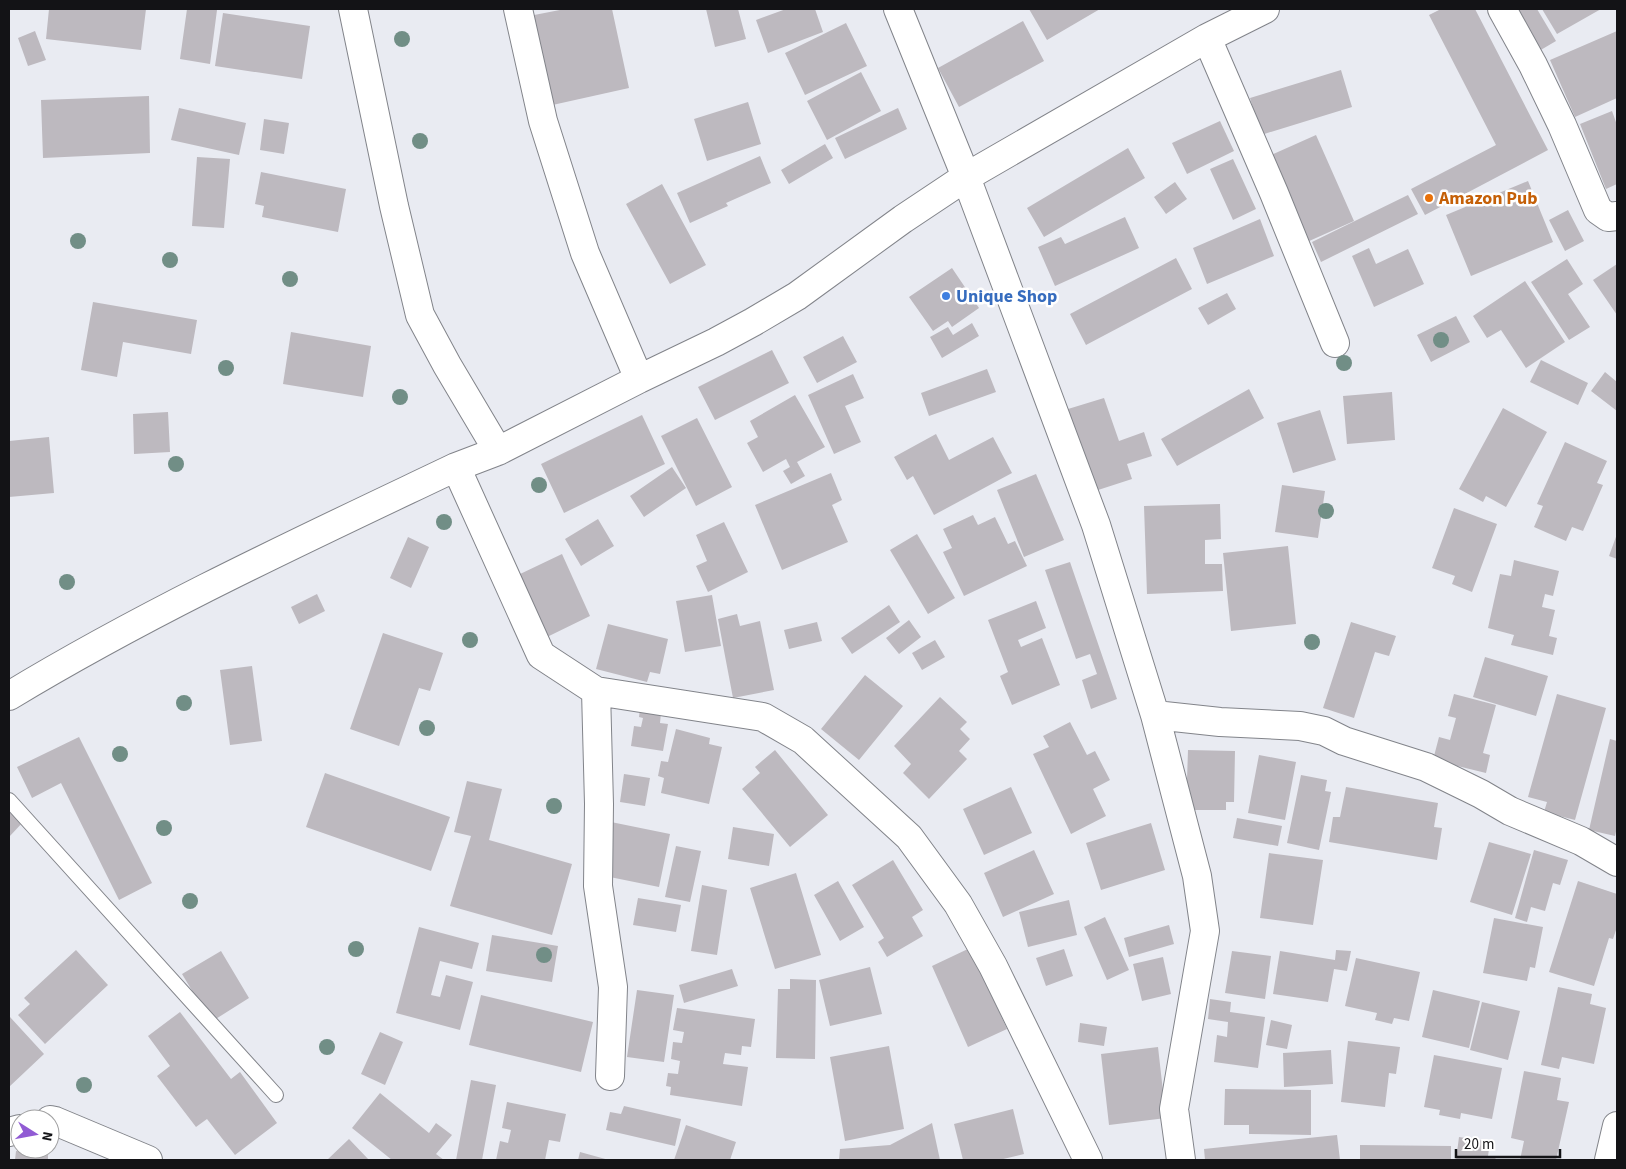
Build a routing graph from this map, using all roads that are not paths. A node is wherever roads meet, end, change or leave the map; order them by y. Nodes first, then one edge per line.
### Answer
1 (353, 9) edge
2 (518, 9) edge
3 (898, 9) edge
4 (1265, 9) edge
5 (1502, 9) edge
6 (1207, 38) junction
7 (966, 177) junction
8 (1617, 216) edge
9 (1334, 343) dead end
10 (639, 379) junction
11 (498, 451) junction
12 (456, 467) junction
13 (596, 691) junction
14 (9, 696) edge
15 (1155, 715) junction
16 (9, 800) edge
17 (1617, 861) edge
18 (610, 1076) dead end
19 (276, 1095) dead end
20 (60, 1122) edge
21 (1617, 1126) edge
22 (148, 1160) edge
23 (1088, 1160) edge
24 (1181, 1160) edge
25 (1609, 1160) edge

1 - 11 street
2 - 10 street
3 - 7 street
4 - 6 street
5 - 8 street
6 - 7 street
6 - 9 street
7 - 10 street
7 - 15 street
10 - 11 street
11 - 12 street
12 - 13 street
12 - 14 street
13 - 18 street
13 - 23 street
15 - 17 street
15 - 24 street
16 - 19 lane
20 - 22 street
21 - 25 street

